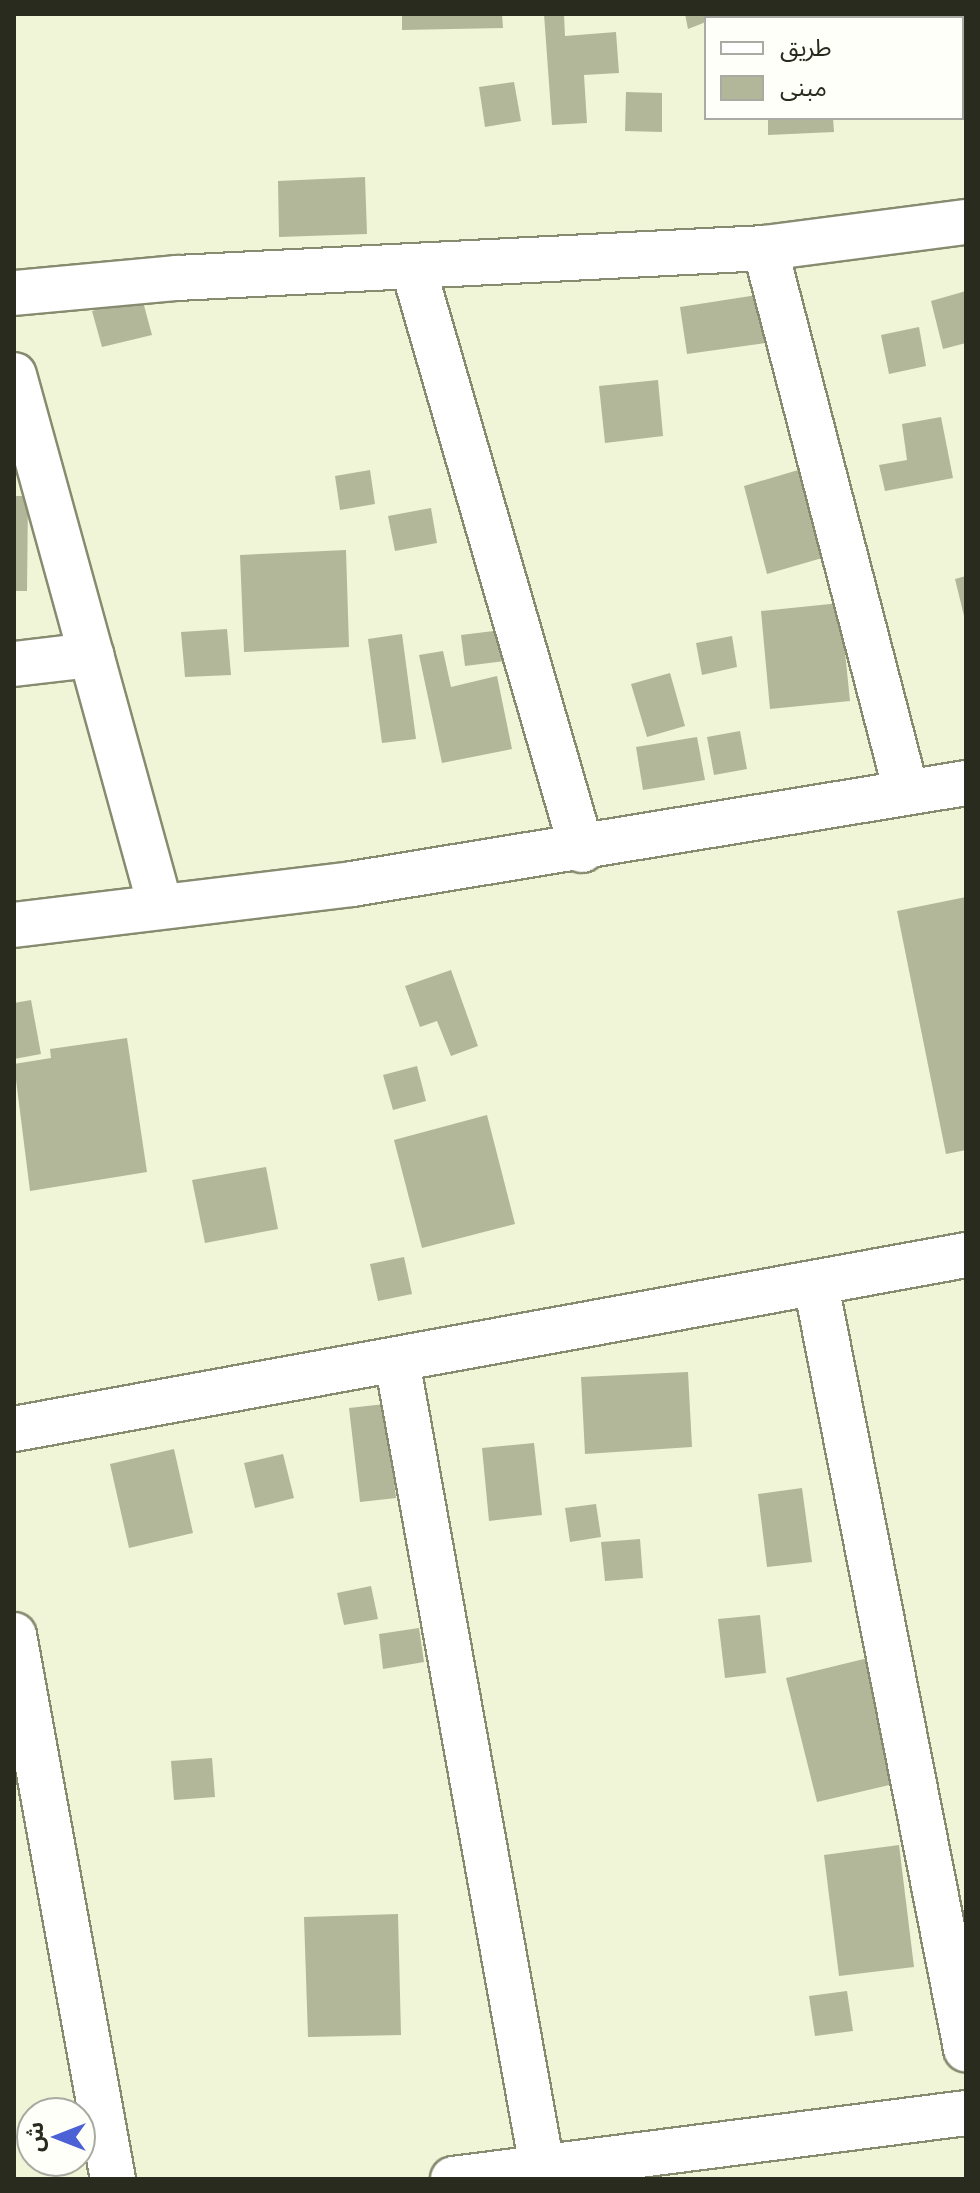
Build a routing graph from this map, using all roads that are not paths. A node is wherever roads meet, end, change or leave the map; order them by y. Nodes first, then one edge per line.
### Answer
1 (966, 222) edge
2 (765, 248) junction
3 (413, 267) junction
4 (14, 293) edge
5 (14, 375) edge
6 (91, 655) junction
7 (14, 664) edge
8 (966, 783) edge
9 (906, 791) junction
10 (582, 850) junction
11 (160, 905) junction
12 (14, 925) edge
13 (966, 1255) edge
14 (816, 1285) junction
15 (397, 1361) junction
16 (14, 1429) edge
17 (14, 1635) edge
18 (966, 2049) edge
19 (966, 2113) edge
20 (542, 2167) junction
21 (113, 2179) edge
22 (453, 2179) edge

1 - 2 street
2 - 3 street
2 - 9 street
3 - 4 street
3 - 10 street
5 - 6 street
6 - 7 street
6 - 11 street
8 - 9 street
9 - 10 street
10 - 11 street
11 - 12 street
13 - 14 street
14 - 15 street
14 - 18 street
15 - 16 street
15 - 20 street
17 - 21 street
19 - 20 street
20 - 22 street

